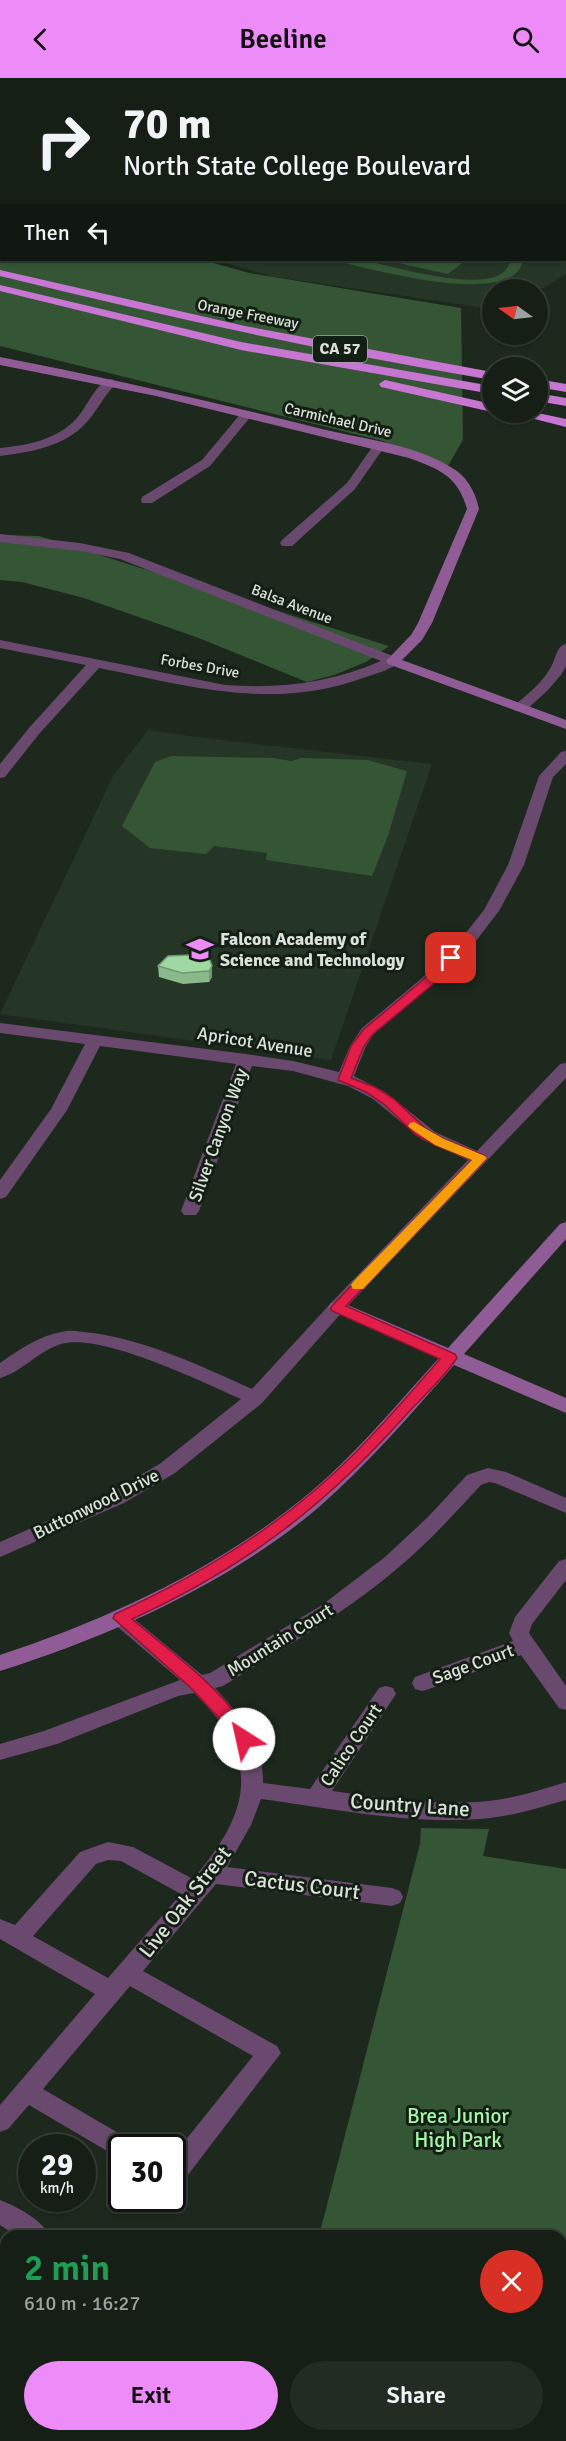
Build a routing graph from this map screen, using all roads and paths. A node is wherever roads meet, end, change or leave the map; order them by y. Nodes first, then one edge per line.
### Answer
1 (0, 273) edge
2 (0, 288) edge
3 (189, 319) junction
4 (241, 346) junction
5 (0, 361) edge
6 (482, 365) edge
7 (548, 373) edge
8 (482, 374) edge
9 (566, 375) edge
10 (110, 383) junction
11 (548, 385) edge
12 (482, 388) edge
13 (566, 388) edge
14 (548, 399) edge
15 (566, 402) edge
16 (482, 406) edge
17 (246, 414) junction
18 (548, 419) edge
19 (566, 423) edge
20 (379, 446) junction
21 (0, 452) edge
22 (147, 500) dead end
23 (0, 538) edge
24 (287, 543) dead end
25 (0, 644) edge
26 (566, 648) edge
27 (393, 661) junction
28 (95, 663) junction
29 (520, 708) junction
30 (566, 725) edge
31 (566, 755) edge
32 (0, 774) edge
33 (0, 1028) edge
34 (95, 1040) junction
35 (246, 1059) junction
36 (566, 1068) edge
37 (344, 1080) junction
38 (480, 1158) junction
39 (0, 1193) edge
40 (190, 1211) dead end
41 (566, 1228) edge
42 (337, 1308) junction
43 (450, 1358) junction
44 (0, 1372) edge
45 (255, 1398) junction
46 (566, 1406) edge
47 (566, 1506) edge
48 (0, 1550) edge
49 (566, 1566) edge
50 (120, 1618) junction
51 (525, 1645) junction
52 (0, 1663) edge
53 (422, 1683) dead end
54 (198, 1684) junction
55 (386, 1694) dead end
56 (565, 1698) edge
57 (0, 1752) edge
58 (253, 1790) junction
59 (566, 1791) edge
60 (316, 1797) junction
61 (211, 1874) junction
62 (196, 1891) junction
63 (392, 1897) dead end
64 (9, 1933) edge
65 (127, 1973) junction
66 (112, 1992) junction
67 (26, 2091) junction
68 (0, 2122) edge
69 (108, 2139) edge
70 (186, 2158) edge
71 (0, 2211) edge
72 (25, 2230) edge

1 - 3 highway, Orange Freeway / CA 57
2 - 4 highway, Orange Freeway / CA 57
3 - 6 highway
3 - 8 highway, Orange Freeway / CA 57
4 - 12 highway, Orange Freeway / CA 57
4 - 16 highway
5 - 10 street, Carmichael Drive
7 - 9 highway
10 - 17 street, Carmichael Drive
10 - 21 street
11 - 13 highway
14 - 15 highway
17 - 20 street, Carmichael Drive
17 - 22 street
18 - 19 highway
20 - 24 street
20 - 27 street, Carmichael Drive
23 - 27 street, Balsa Avenue
25 - 28 street, Forbes Drive
26 - 29 street
27 - 28 street, Forbes Drive
27 - 29 street, Balsa Avenue
28 - 32 street
29 - 30 street, Balsa Avenue
31 - 37 street
33 - 34 street, Apricot Avenue
34 - 35 street, Apricot Avenue
34 - 39 street
35 - 37 street, Apricot Avenue
35 - 40 street, Silver Canyon Way
36 - 38 street, Buttonwood Drive
37 - 38 street, Apricot Avenue
38 - 42 street, Buttonwood Drive
41 - 43 street
42 - 43 street
42 - 45 street, Buttonwood Drive
43 - 46 street
43 - 50 street
44 - 45 street
45 - 48 street, Buttonwood Drive
47 - 54 street, Mountain Court
49 - 51 street
50 - 52 street
50 - 54 street, Live Oak Street
51 - 53 street, Sage Court
51 - 56 street
54 - 57 street, Mountain Court
54 - 58 street, Live Oak Street
55 - 60 street, Calico Court
58 - 60 street, Country Lane
58 - 61 street, Live Oak Street
59 - 60 street, Country Lane
61 - 62 street, Live Oak Street
61 - 63 street, Cactus Court
62 - 64 street
62 - 65 street, Live Oak Street
64 - 66 street
65 - 66 street, Live Oak Street
65 - 70 street
66 - 67 street, Live Oak Street
67 - 68 street, Live Oak Street
67 - 69 street
71 - 72 street

